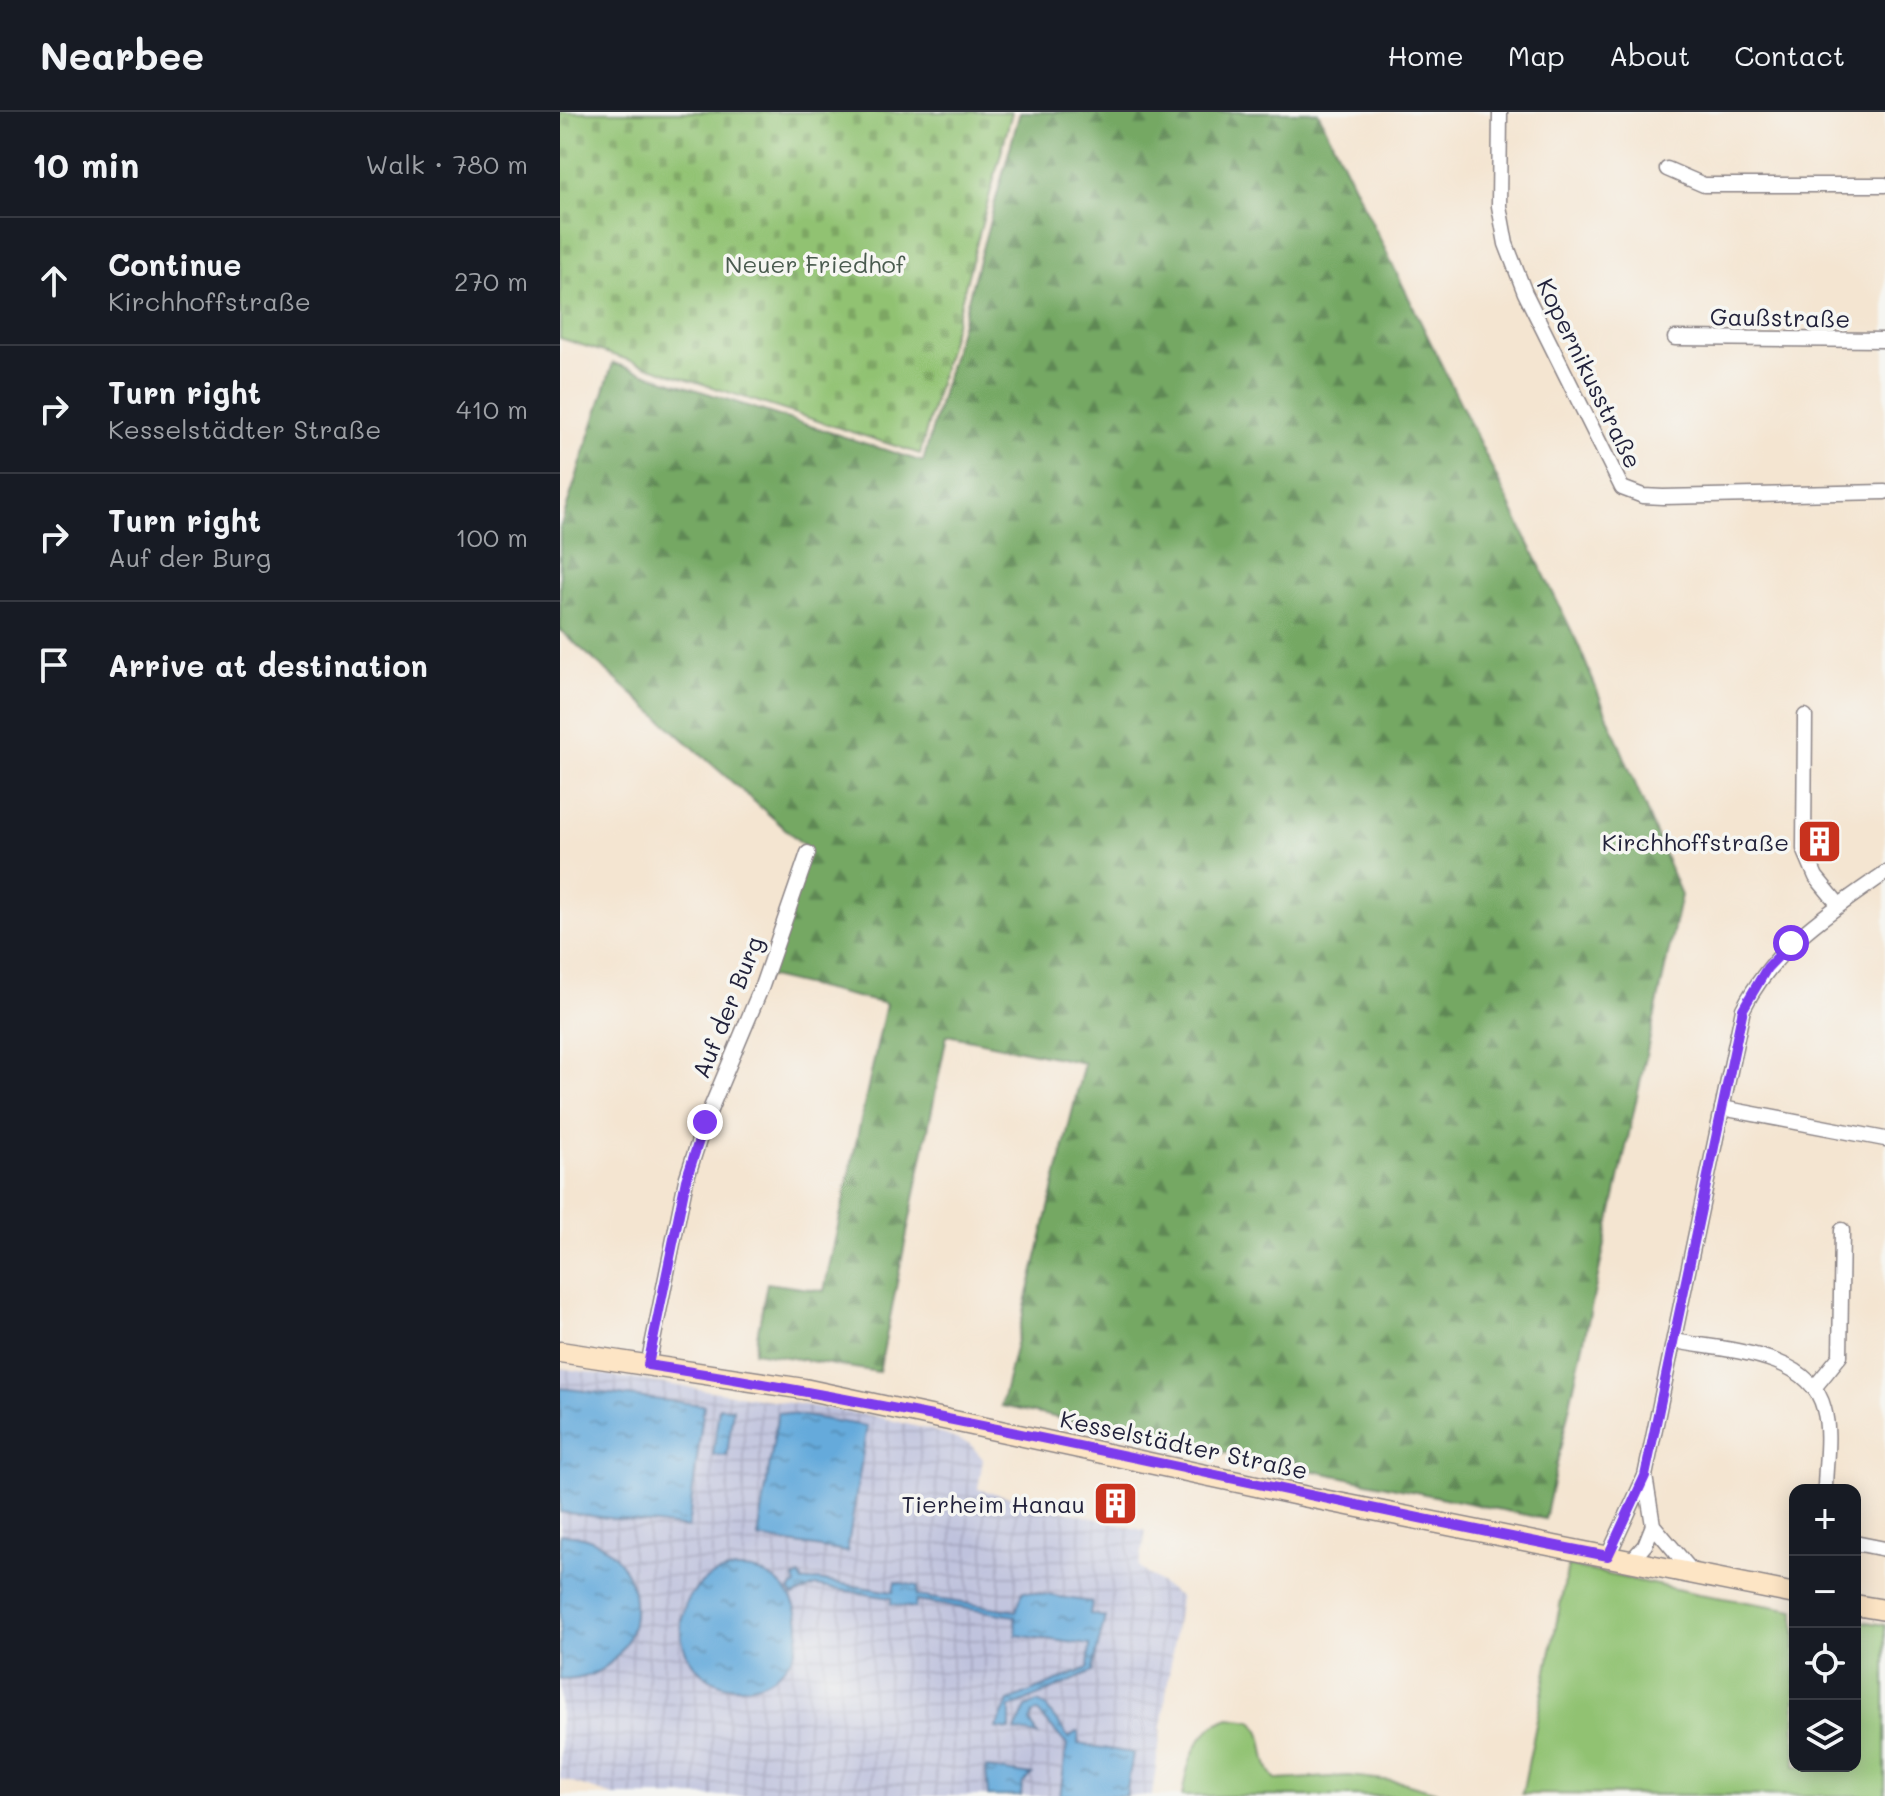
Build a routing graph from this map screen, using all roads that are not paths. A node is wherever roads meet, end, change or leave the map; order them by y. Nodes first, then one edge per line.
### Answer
1 (1500, 112) edge
2 (1667, 169) dead end
3 (1885, 185) edge
4 (1675, 338) dead end
5 (1885, 340) edge
6 (1885, 492) edge
7 (1805, 716) dead end
8 (808, 853) dead end
9 (1885, 873) edge
10 (1839, 905) junction
11 (1722, 1108) junction
12 (1885, 1139) edge
13 (1842, 1230) dead end
14 (1674, 1341) junction
15 (560, 1352) edge
16 (648, 1365) junction
17 (1814, 1388) junction
18 (1645, 1476) junction
19 (1825, 1484) edge
20 (1653, 1525) junction
21 (1861, 1544) edge
22 (1885, 1549) edge
23 (1608, 1556) junction
24 (1631, 1561) junction
25 (1695, 1575) junction
26 (1789, 1593) edge
27 (1861, 1606) edge
28 (1885, 1610) edge

1 - 6 street, Kopernikusstraße
2 - 3 street
4 - 5 street, Gaußstraße
7 - 10 street
8 - 16 street, Auf der Burg
9 - 10 street
10 - 11 street
11 - 12 street
11 - 14 street
13 - 17 street
14 - 17 street
14 - 18 street
15 - 16 main road, Kesselstädter Straße
16 - 23 main road, Kesselstädter Straße
17 - 19 street
18 - 20 street
18 - 23 street
20 - 24 street
20 - 25 street
21 - 22 street
23 - 24 main road, Kesselstädter Straße
24 - 25 main road, Kesselstädter Straße
25 - 26 main road, Kesselstädter Straße
27 - 28 main road

